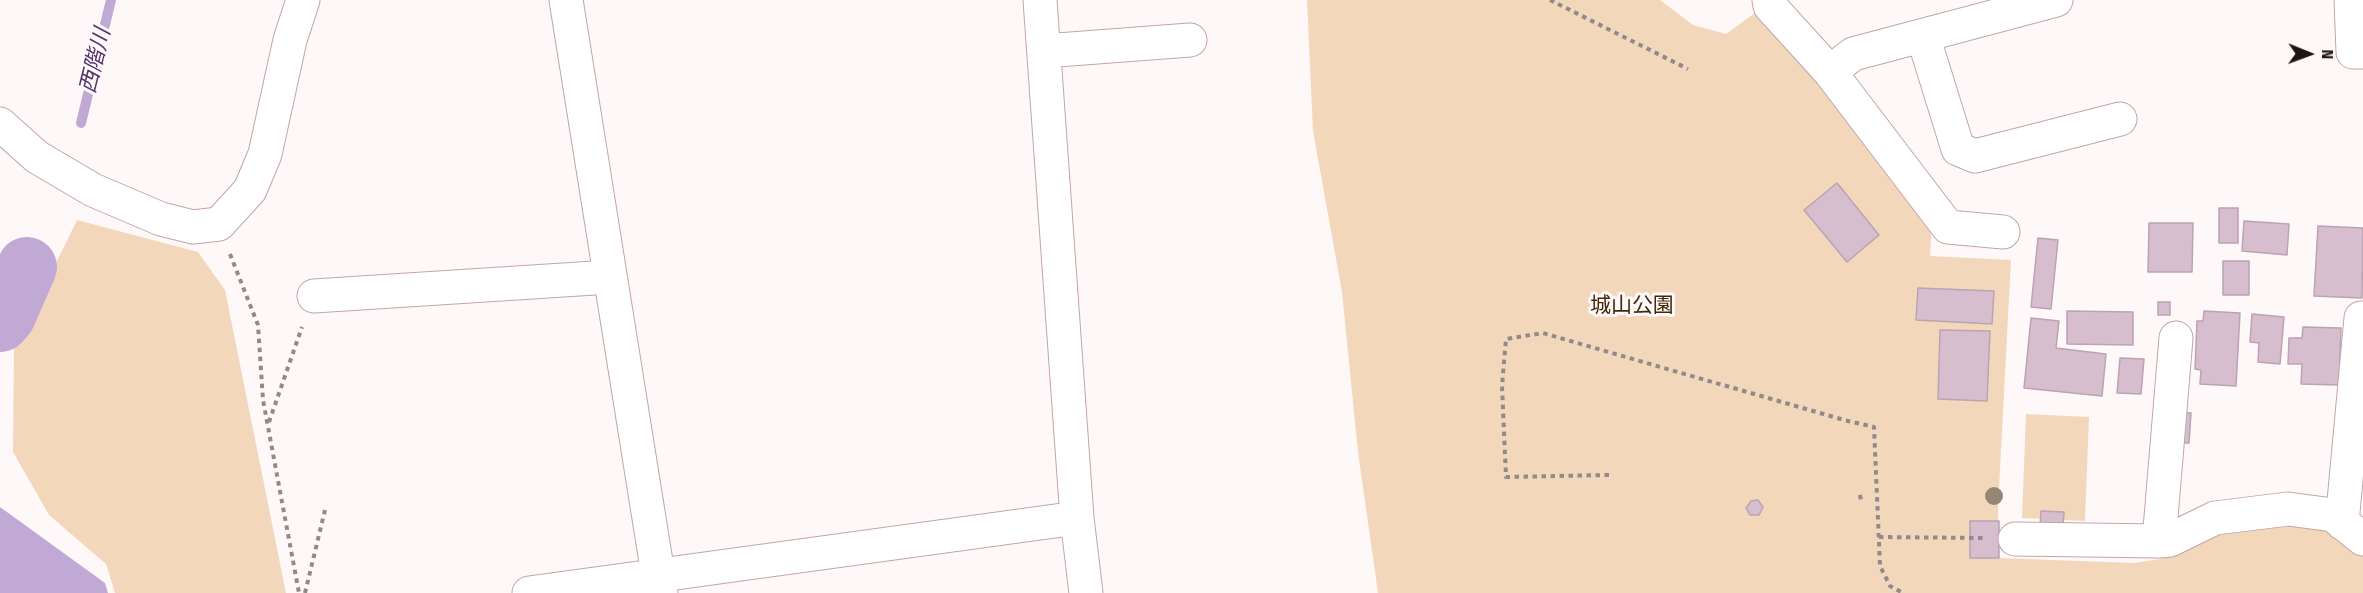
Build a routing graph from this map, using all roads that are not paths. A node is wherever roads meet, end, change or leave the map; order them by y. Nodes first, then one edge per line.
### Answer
1 (303, 0) edge
2 (566, 0) edge
3 (1040, 0) edge
4 (1769, 0) edge
5 (2056, 0) edge
6 (2351, 0) edge
7 (1963, 13) edge
8 (1923, 36) junction
9 (1190, 40) dead end
10 (1044, 51) junction
11 (2363, 52) edge
12 (1830, 72) junction
13 (2120, 119) dead end
14 (0, 124) edge
15 (2003, 232) dead end
16 (610, 277) junction
17 (314, 296) road end
18 (2361, 318) dead end
19 (2176, 338) dead end
20 (1077, 518) junction
21 (2353, 531) edge
22 (2015, 539) dead end
23 (2158, 541) junction
24 (659, 585) edge
25 (529, 593) edge
26 (1086, 593) edge

1 - 14 street
2 - 16 street
3 - 10 street
4 - 12 street
5 - 7 street
6 - 11 street
7 - 8 street
8 - 12 street
8 - 13 street
9 - 10 street
10 - 20 street
12 - 15 street
16 - 17 street
16 - 24 street
18 - 21 street
19 - 23 street
20 - 24 street
20 - 26 street
21 - 23 street
22 - 23 street
24 - 25 street

